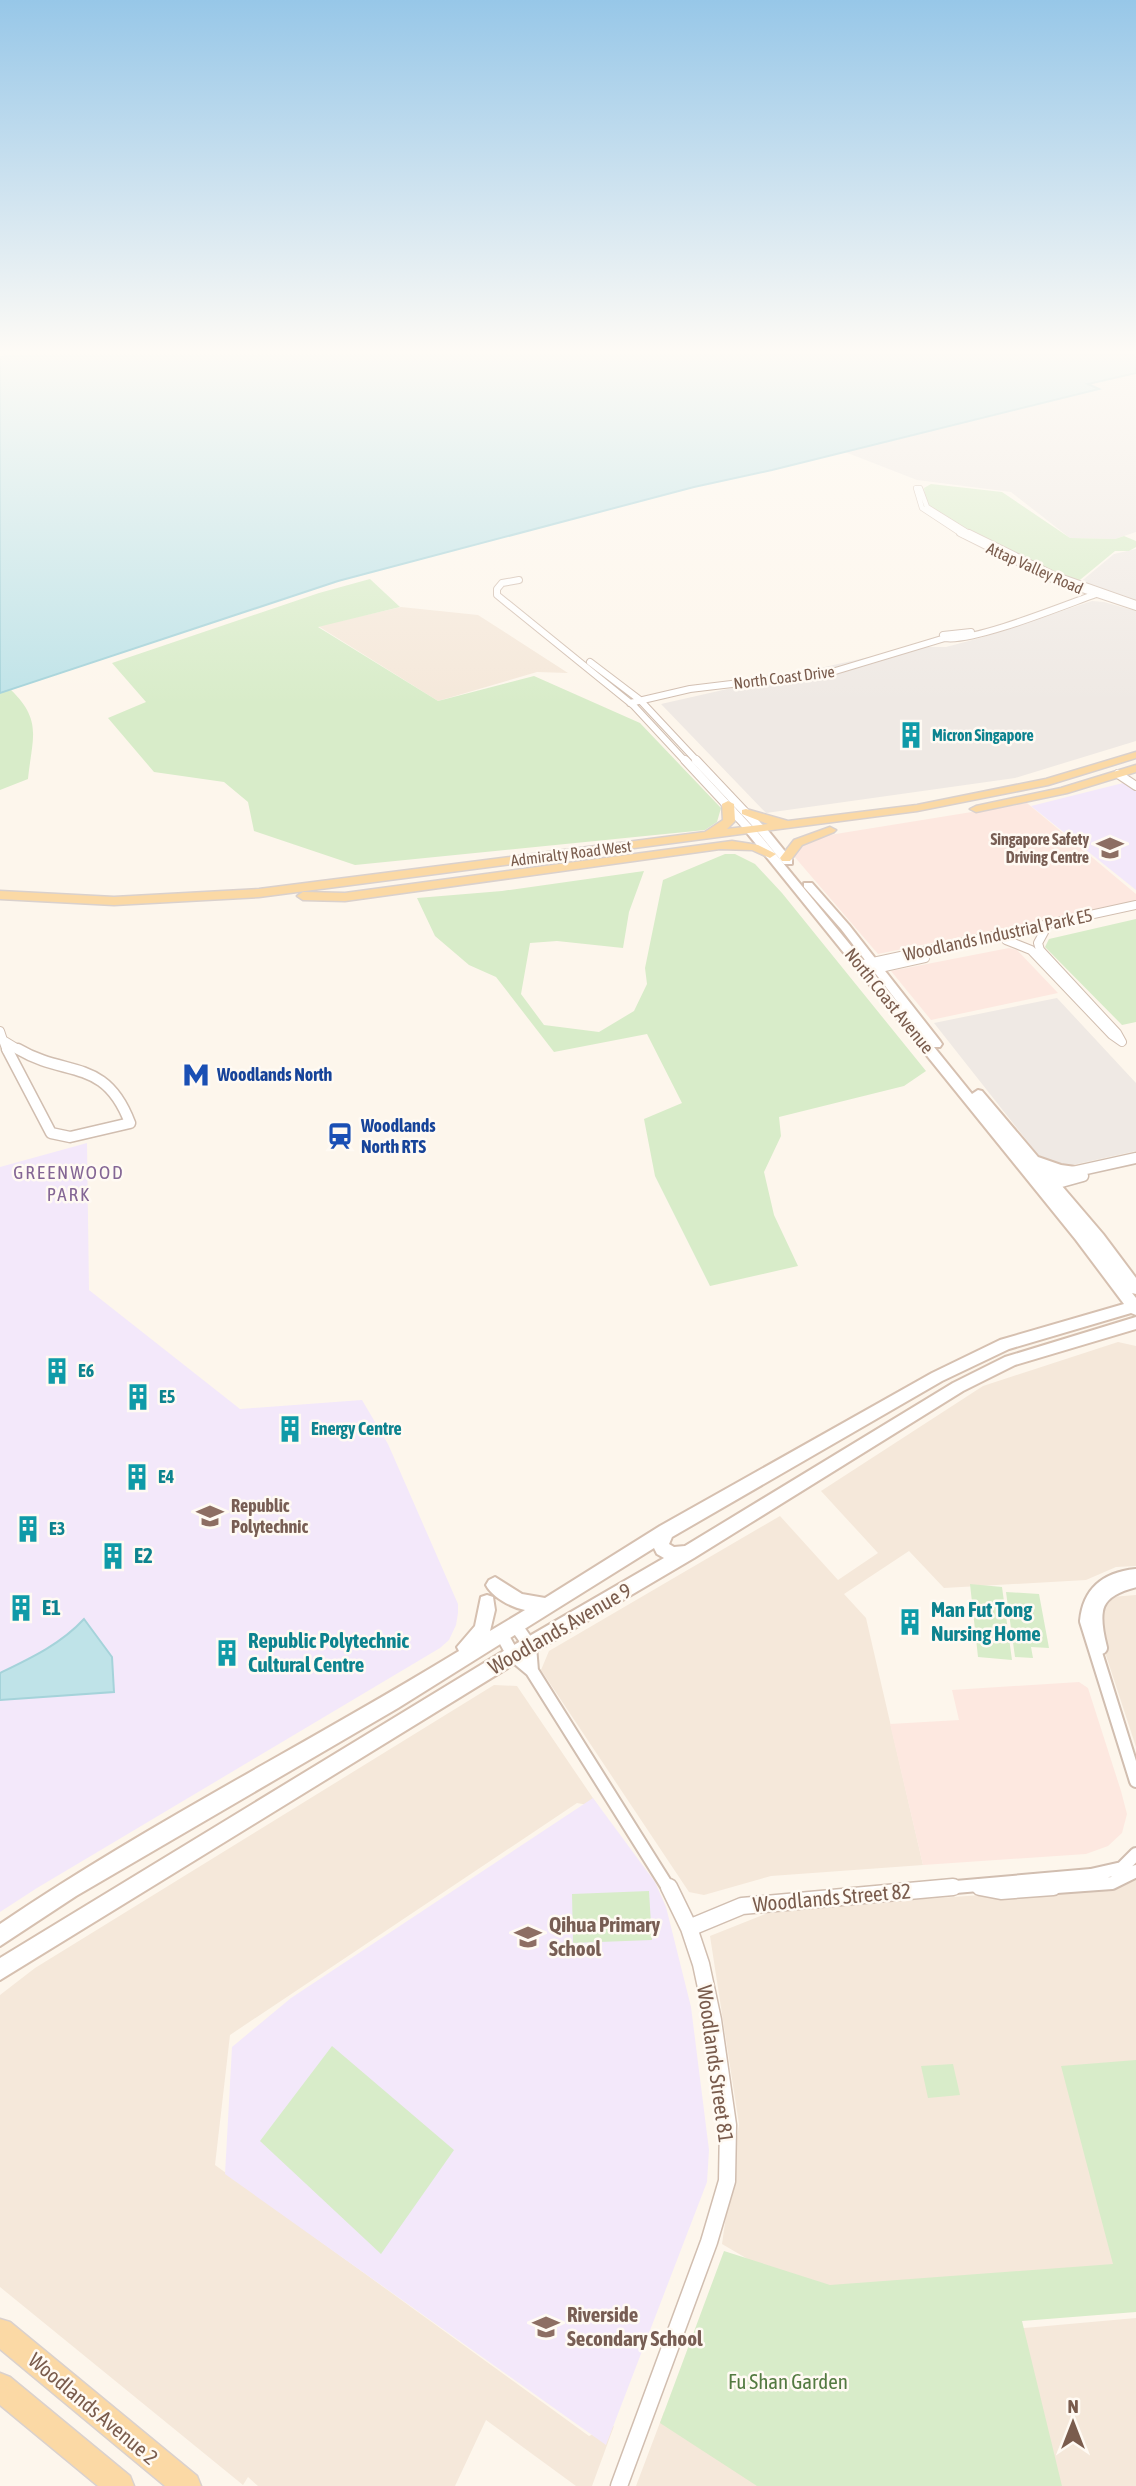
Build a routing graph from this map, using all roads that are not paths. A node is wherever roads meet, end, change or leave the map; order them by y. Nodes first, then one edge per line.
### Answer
1 (918, 488) dead end
2 (1097, 594) junction
3 (1083, 599) junction
4 (1109, 599) junction
5 (1136, 605) edge
6 (642, 702) junction
7 (632, 704) junction
8 (1136, 755) edge
9 (1136, 768) edge
10 (1121, 773) junction
11 (1136, 781) edge
12 (1136, 786) edge
13 (728, 804) junction
14 (746, 812) junction
15 (804, 824) junction
16 (830, 830) junction
17 (761, 835) junction
18 (703, 837) junction
19 (722, 846) junction
20 (770, 854) junction
21 (786, 858) junction
22 (494, 862) junction
23 (440, 869) junction
24 (504, 875) junction
25 (468, 880) junction
26 (0, 895) edge
27 (0, 905) edge
28 (1136, 905) edge
29 (1136, 910) edge
30 (1044, 932) junction
31 (1006, 940) junction
32 (868, 967) junction
33 (1, 1035) edge
34 (1029, 1157) junction
35 (1136, 1158) edge
36 (1136, 1164) edge
37 (1079, 1174) junction
38 (1044, 1183) junction
39 (1070, 1203) junction
40 (1106, 1270) junction
41 (1130, 1277) edge
42 (1136, 1289) edge
43 (1135, 1307) edge
44 (1101, 1315) junction
45 (1136, 1323) edge
46 (1100, 1333) junction
47 (1136, 1336) edge
48 (783, 1464) junction
49 (809, 1480) junction
50 (666, 1531) junction
51 (688, 1553) junction
52 (1136, 1575) edge
53 (1136, 1581) edge
54 (495, 1585) dead end
55 (487, 1603) dead end
56 (549, 1606) junction
57 (509, 1630) junction
58 (521, 1651) junction
59 (435, 1676) junction
60 (1122, 1725) junction
61 (1136, 1759) edge
62 (1136, 1781) edge
63 (1136, 1854) edge
64 (1136, 1871) edge
65 (979, 1887) junction
66 (689, 1928) junction
67 (0, 1936) edge
68 (0, 1970) edge
69 (0, 2332) edge
70 (0, 2387) edge
71 (120, 2486) edge
72 (187, 2486) edge
73 (619, 2486) edge

1 - 2 street, Attap Valley Road
2 - 3 street
2 - 4 street, Attap Valley Road
2 - 5 street, Attap Valley Road
3 - 4 street
3 - 6 street, North Coast Drive
4 - 5 street, Attap Valley Road
6 - 7 street
6 - 7 street, North Coast Avenue
6 - 14 street, North Coast Avenue
7 - 13 street, North Coast Avenue
8 - 15 main road, Admiralty Road West
9 - 10 main road, Admiralty Road West
10 - 11 street
10 - 12 street
10 - 16 main road, Admiralty Road West
13 - 17 street, North Coast Avenue
13 - 18 main road
14 - 15 main road
14 - 17 street, North Coast Avenue
15 - 17 main road, Admiralty Road West
16 - 17 main road, Admiralty Road West
16 - 21 main road
17 - 18 main road, Admiralty Road West
17 - 19 main road, Admiralty Road West
17 - 20 main road, North Coast Avenue
17 - 21 main road, North Coast Avenue
18 - 22 main road, Admiralty Road West
19 - 20 main road
19 - 24 main road, Admiralty Road West
20 - 32 main road, North Coast Avenue
21 - 32 main road, North Coast Avenue
22 - 23 main road, Admiralty Road West
22 - 24 main road
23 - 25 main road
23 - 26 main road, Admiralty Road West
24 - 25 main road, Admiralty Road West
25 - 27 main road, Admiralty Road West
28 - 32 street, Woodlands Industrial Park E5
29 - 30 street, Woodlands Industrial Park E5
30 - 31 street, Woodlands Industrial Park E5
30 - 31 street
31 - 32 street, Woodlands Industrial Park E5
32 - 34 main road, North Coast Avenue
32 - 38 main road, North Coast Avenue
33 - 33 street
34 - 37 main road
34 - 38 main road, North Coast Avenue
35 - 37 street
36 - 37 street
37 - 38 street
37 - 39 main road
38 - 39 main road, North Coast Avenue
38 - 40 main road, North Coast Avenue
39 - 41 main road, North Coast Avenue
40 - 43 main road, North Coast Avenue
40 - 44 main road
41 - 42 main road, North Coast Avenue
43 - 44 main road, Woodlands Avenue 9
44 - 48 main road, Woodlands Avenue 9
45 - 46 main road, Woodlands Avenue 9
46 - 47 main road
46 - 49 main road, Woodlands Avenue 9
48 - 49 main road
48 - 50 main road, Woodlands Avenue 9
49 - 51 main road, Woodlands Avenue 9
50 - 51 main road
50 - 56 main road, Woodlands Avenue 9
51 - 58 main road, Woodlands Avenue 9
52 - 60 street
53 - 60 street
54 - 56 main road
55 - 59 main road
56 - 57 main road, Woodlands Avenue 9
57 - 58 street
57 - 58 street
57 - 59 main road, Woodlands Avenue 9
58 - 66 street, Woodlands Street 81
58 - 68 main road, Woodlands Avenue 9
59 - 67 main road, Woodlands Avenue 9
60 - 61 street
60 - 62 street
63 - 65 street, Woodlands Street 82
64 - 65 street, Woodlands Street 82
65 - 66 street, Woodlands Street 82
66 - 73 street, Woodlands Street 81
69 - 72 main road, Woodlands Avenue 2
70 - 71 main road

